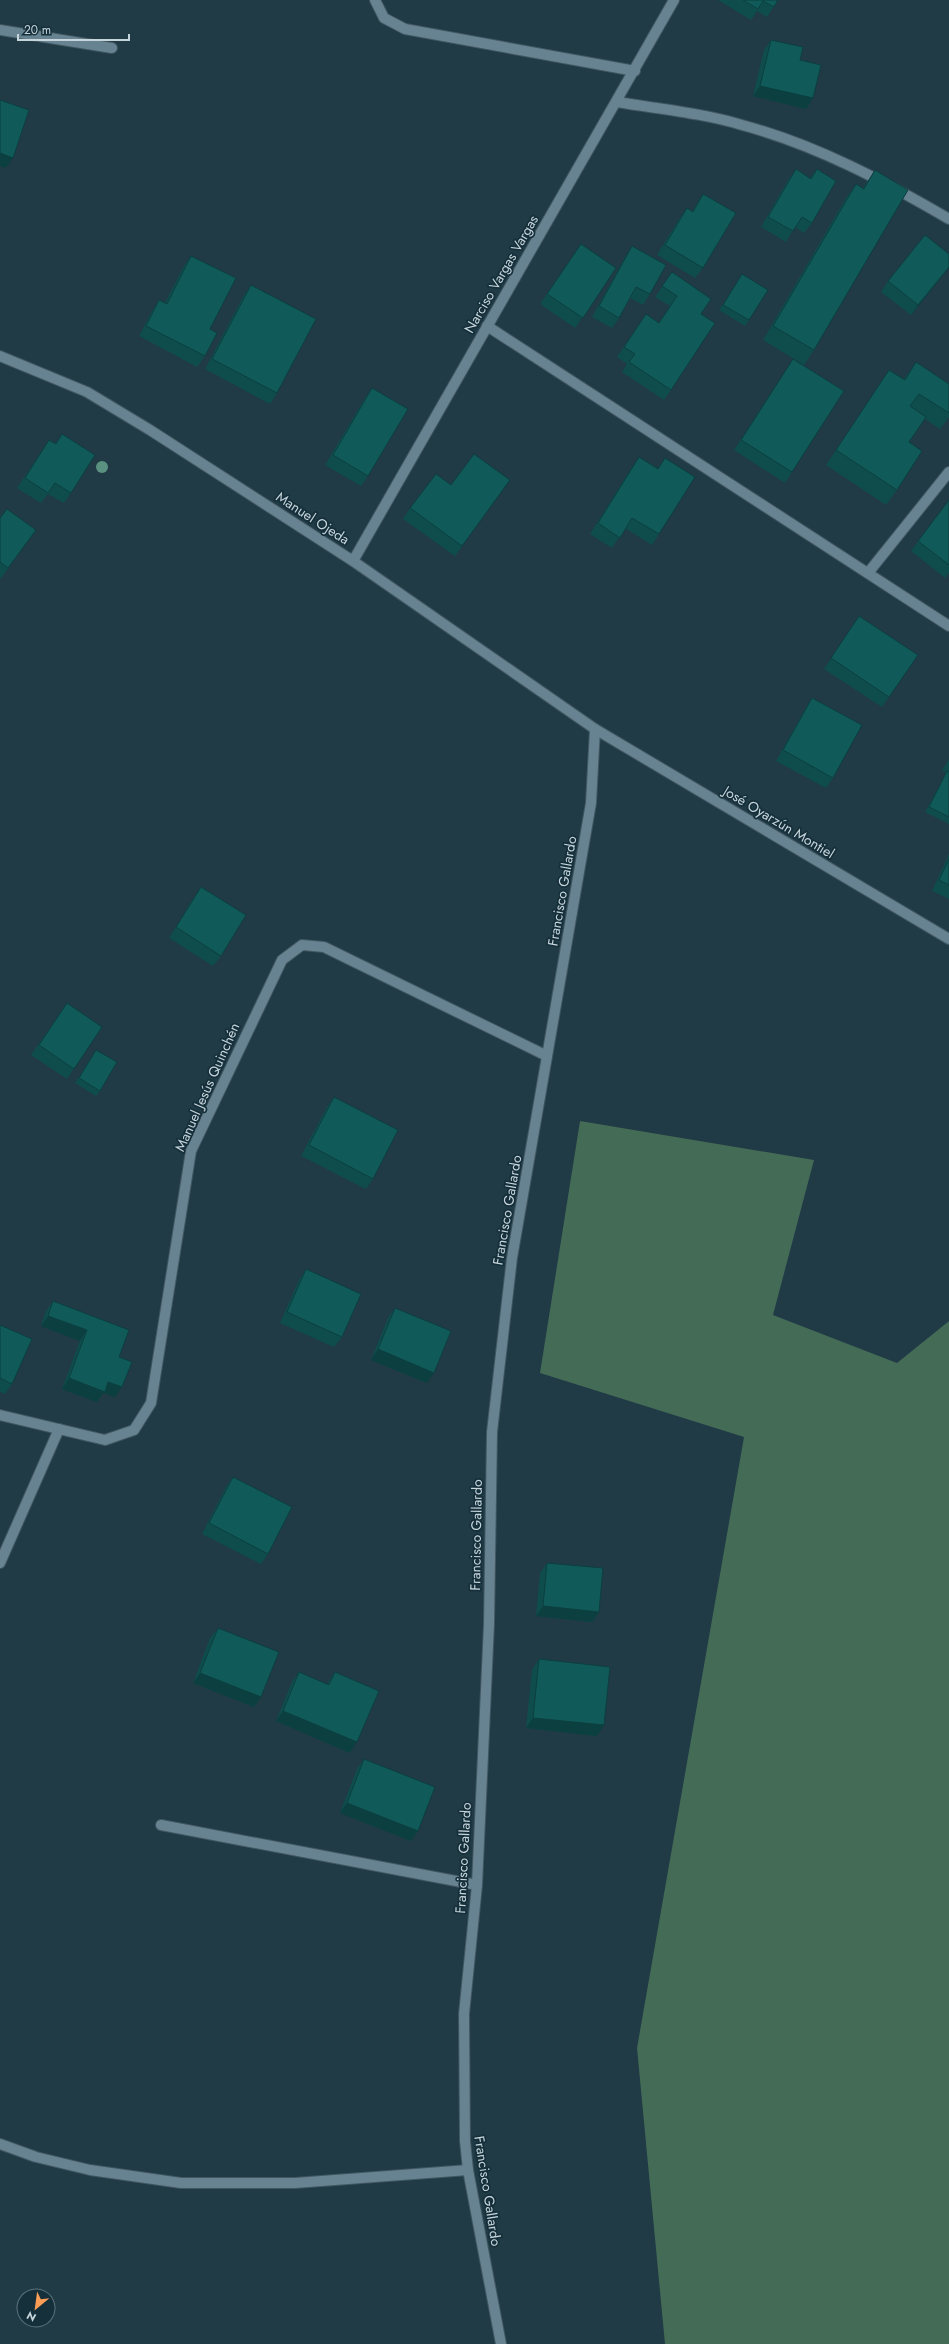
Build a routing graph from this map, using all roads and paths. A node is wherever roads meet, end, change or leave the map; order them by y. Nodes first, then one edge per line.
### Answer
1 (375, 0) edge
2 (674, 0) edge
3 (0, 30) edge
4 (112, 48) dead end
5 (635, 71) junction
6 (617, 102) junction
7 (949, 219) edge
8 (487, 326) junction
9 (0, 356) edge
10 (949, 472) edge
11 (353, 561) junction
12 (868, 573) junction
13 (949, 626) edge
14 (595, 730) junction
15 (949, 939) edge
16 (547, 1056) junction
17 (0, 1415) edge
18 (59, 1429) junction
19 (0, 1563) edge
20 (161, 1825) dead end
21 (477, 1885) junction
22 (0, 2144) edge
23 (468, 2170) junction
24 (501, 2344) edge

1 - 5 street
2 - 5 street, Narciso Vargas Vargas
3 - 4 street
5 - 6 street, Narciso Vargas Vargas
6 - 7 street
6 - 8 street, Narciso Vargas Vargas
8 - 11 street, Narciso Vargas Vargas
8 - 12 street
9 - 11 street, Manuel Ojeda
10 - 12 street
11 - 14 street, Manuel Ojeda
12 - 13 street
14 - 15 street, José Oyarzún Montiel
14 - 16 street, Francisco Gallardo
16 - 18 street, Manuel Jesús Quinchén
16 - 21 street, Francisco Gallardo
17 - 18 street, Manuel Jesús Quinchén
18 - 19 street
20 - 21 street
21 - 23 street, Francisco Gallardo
22 - 23 street
23 - 24 street, Francisco Gallardo

